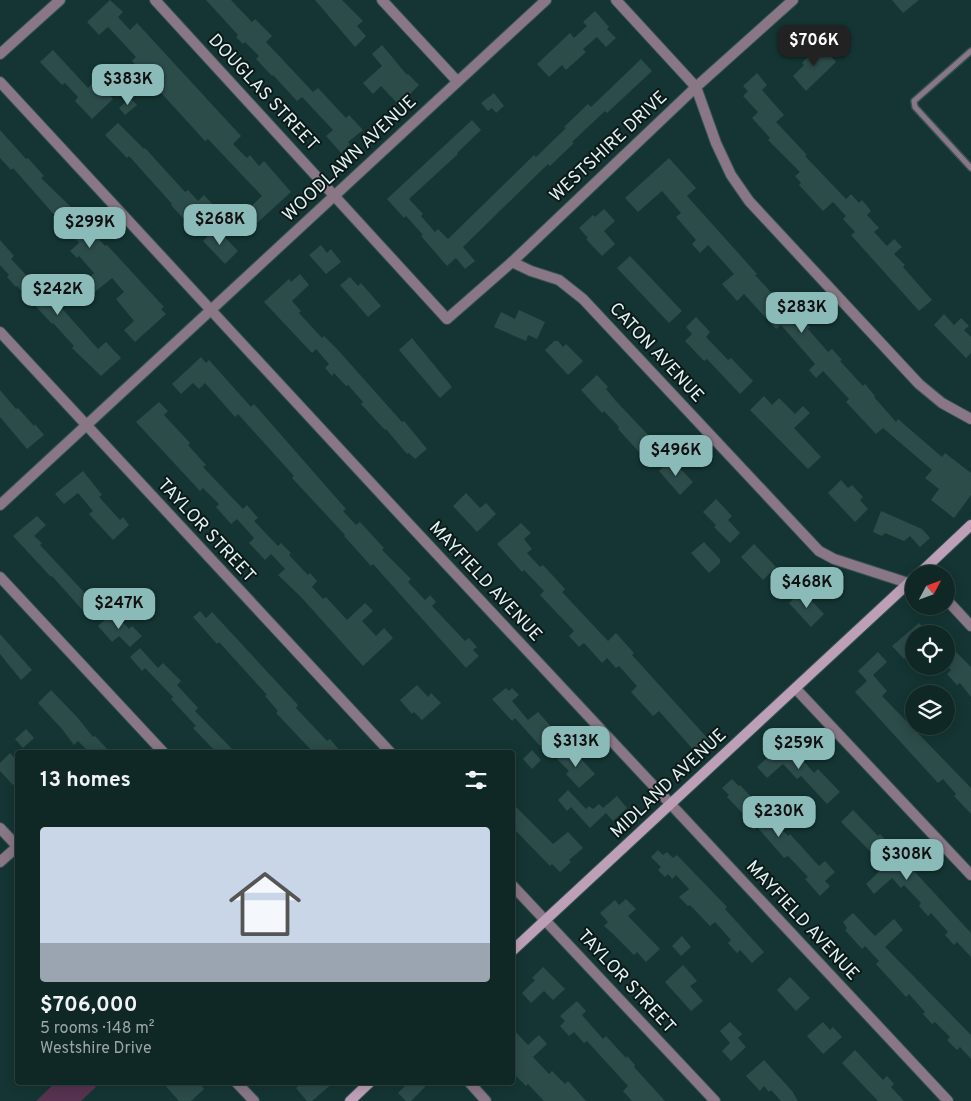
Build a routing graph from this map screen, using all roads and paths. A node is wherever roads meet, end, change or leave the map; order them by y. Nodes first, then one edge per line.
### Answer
1 (60, 0) edge
2 (155, 0) edge
3 (382, 0) edge
4 (546, 0) edge
5 (616, 0) edge
6 (793, 0) edge
7 (971, 51) edge
8 (0, 54) edge
9 (457, 81) junction
10 (0, 82) edge
11 (696, 87) junction
12 (971, 168) edge
13 (335, 195) junction
14 (512, 262) junction
15 (210, 310) junction
16 (448, 319) joint
17 (0, 332) edge
18 (971, 419) edge
19 (86, 426) junction
20 (0, 505) edge
21 (971, 525) edge
22 (929, 565) edge
23 (905, 574) edge
24 (0, 577) edge
25 (905, 587) edge
26 (955, 609) edge
27 (971, 626) edge
28 (796, 689) junction
29 (161, 750) edge
30 (388, 750) edge
31 (671, 805) junction
32 (0, 828) edge
33 (15, 845) edge
34 (15, 849) edge
35 (0, 862) edge
36 (971, 875) edge
37 (515, 887) edge
38 (546, 920) junction
39 (515, 948) edge
40 (239, 1085) edge
41 (367, 1085) edge
42 (472, 1085) edge
43 (254, 1101) edge
44 (350, 1101) edge
45 (486, 1101) edge
46 (715, 1101) edge
47 (948, 1101) edge

1 - 8 street
2 - 13 street, DOUGLAS STREET
3 - 9 street
4 - 9 street, WOODLAWN AVENUE
5 - 11 street
6 - 11 street, WESTSHIRE DRIVE
7 - 12 lane
9 - 13 street, WOODLAWN AVENUE
10 - 15 street, MAYFIELD AVENUE
11 - 14 street, WESTSHIRE DRIVE
11 - 18 street
13 - 15 street, WOODLAWN AVENUE
13 - 16 street, DOUGLAS STREET
14 - 16 street, WESTSHIRE DRIVE
14 - 23 street, CATON AVENUE
15 - 19 street, WOODLAWN AVENUE
15 - 31 street, MAYFIELD AVENUE
17 - 19 street, TAYLOR STREET
19 - 20 street, WOODLAWN AVENUE
19 - 30 street, TAYLOR STREET
21 - 22 main road, MIDLAND AVENUE
24 - 29 street
25 - 28 main road, MIDLAND AVENUE
26 - 27 street
28 - 31 main road, MIDLAND AVENUE
28 - 36 street
31 - 38 main road, MIDLAND AVENUE
31 - 47 street, MAYFIELD AVENUE
32 - 33 street
34 - 35 street
37 - 38 street, TAYLOR STREET
38 - 39 main road, MIDLAND AVENUE
38 - 46 street, TAYLOR STREET
40 - 43 street
41 - 44 main road
42 - 45 street

